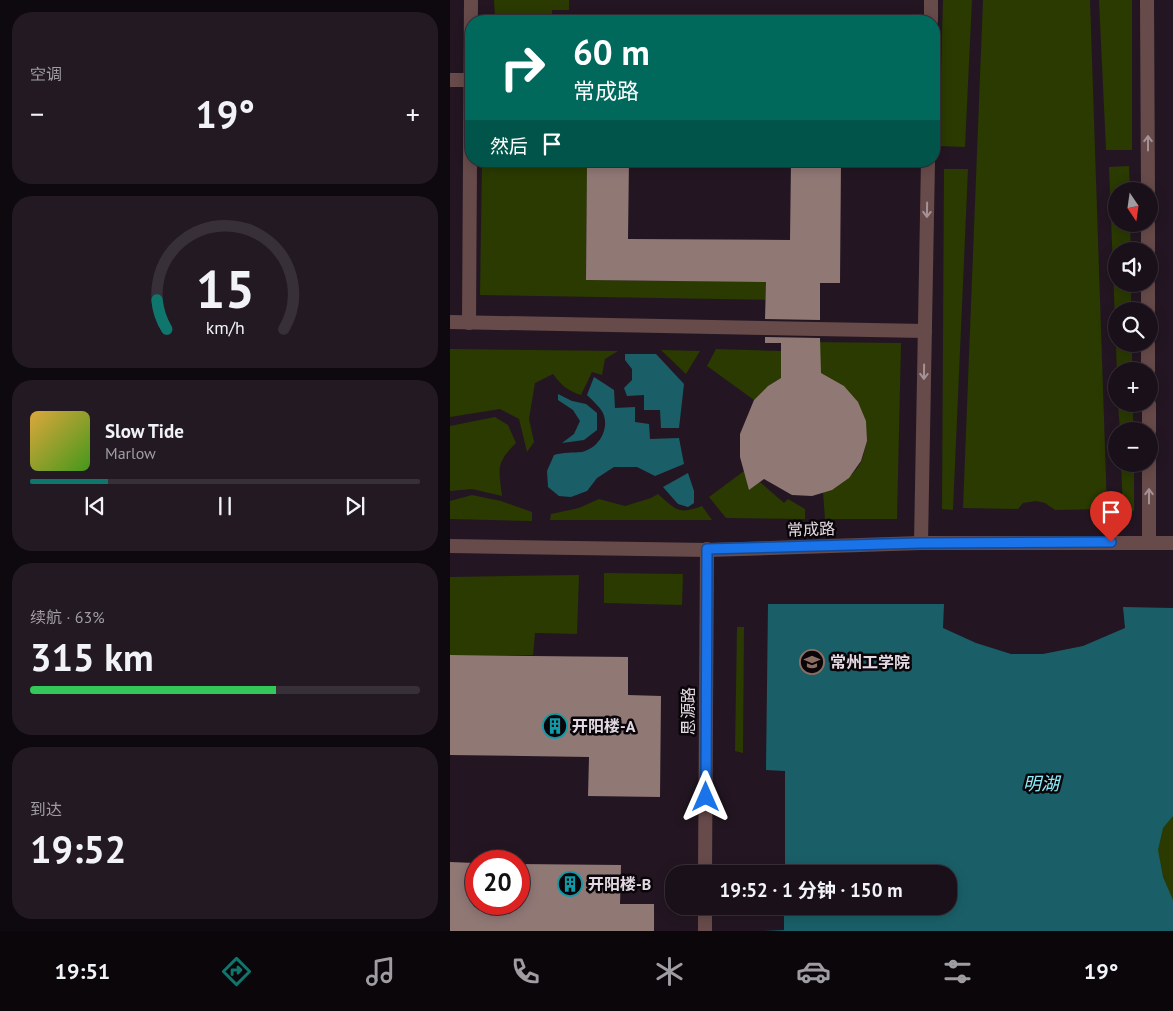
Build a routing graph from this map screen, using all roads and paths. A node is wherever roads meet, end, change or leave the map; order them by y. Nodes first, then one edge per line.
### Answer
1 (471, 0) edge
2 (931, 0) edge
3 (1147, 0) edge
4 (471, 15) edge
5 (931, 15) edge
6 (450, 80) edge
7 (465, 80) edge
8 (470, 167) edge
9 (928, 167) edge
10 (1148, 182) edge
11 (450, 322) edge
12 (469, 322) junction
13 (925, 331) junction
14 (1149, 472) edge
15 (1149, 542) junction
16 (921, 543) junction
17 (1173, 543) edge
18 (450, 546) edge
19 (707, 549) junction
20 (705, 865) edge
21 (705, 915) edge
22 (705, 931) edge

1 - 4 lane
2 - 5 lane
10 -> 3 lane
6 - 7 lane
8 - 12 lane
9 -> 13 lane
11 - 12 lane
12 - 13 lane
13 -> 16 lane
15 -> 14 lane
15 - 16 lane, 常成路
15 - 17 lane, 常成路
16 - 19 lane, 常成路
18 - 19 lane, 常成路
19 - 20 lane, 思源路
21 - 22 lane

